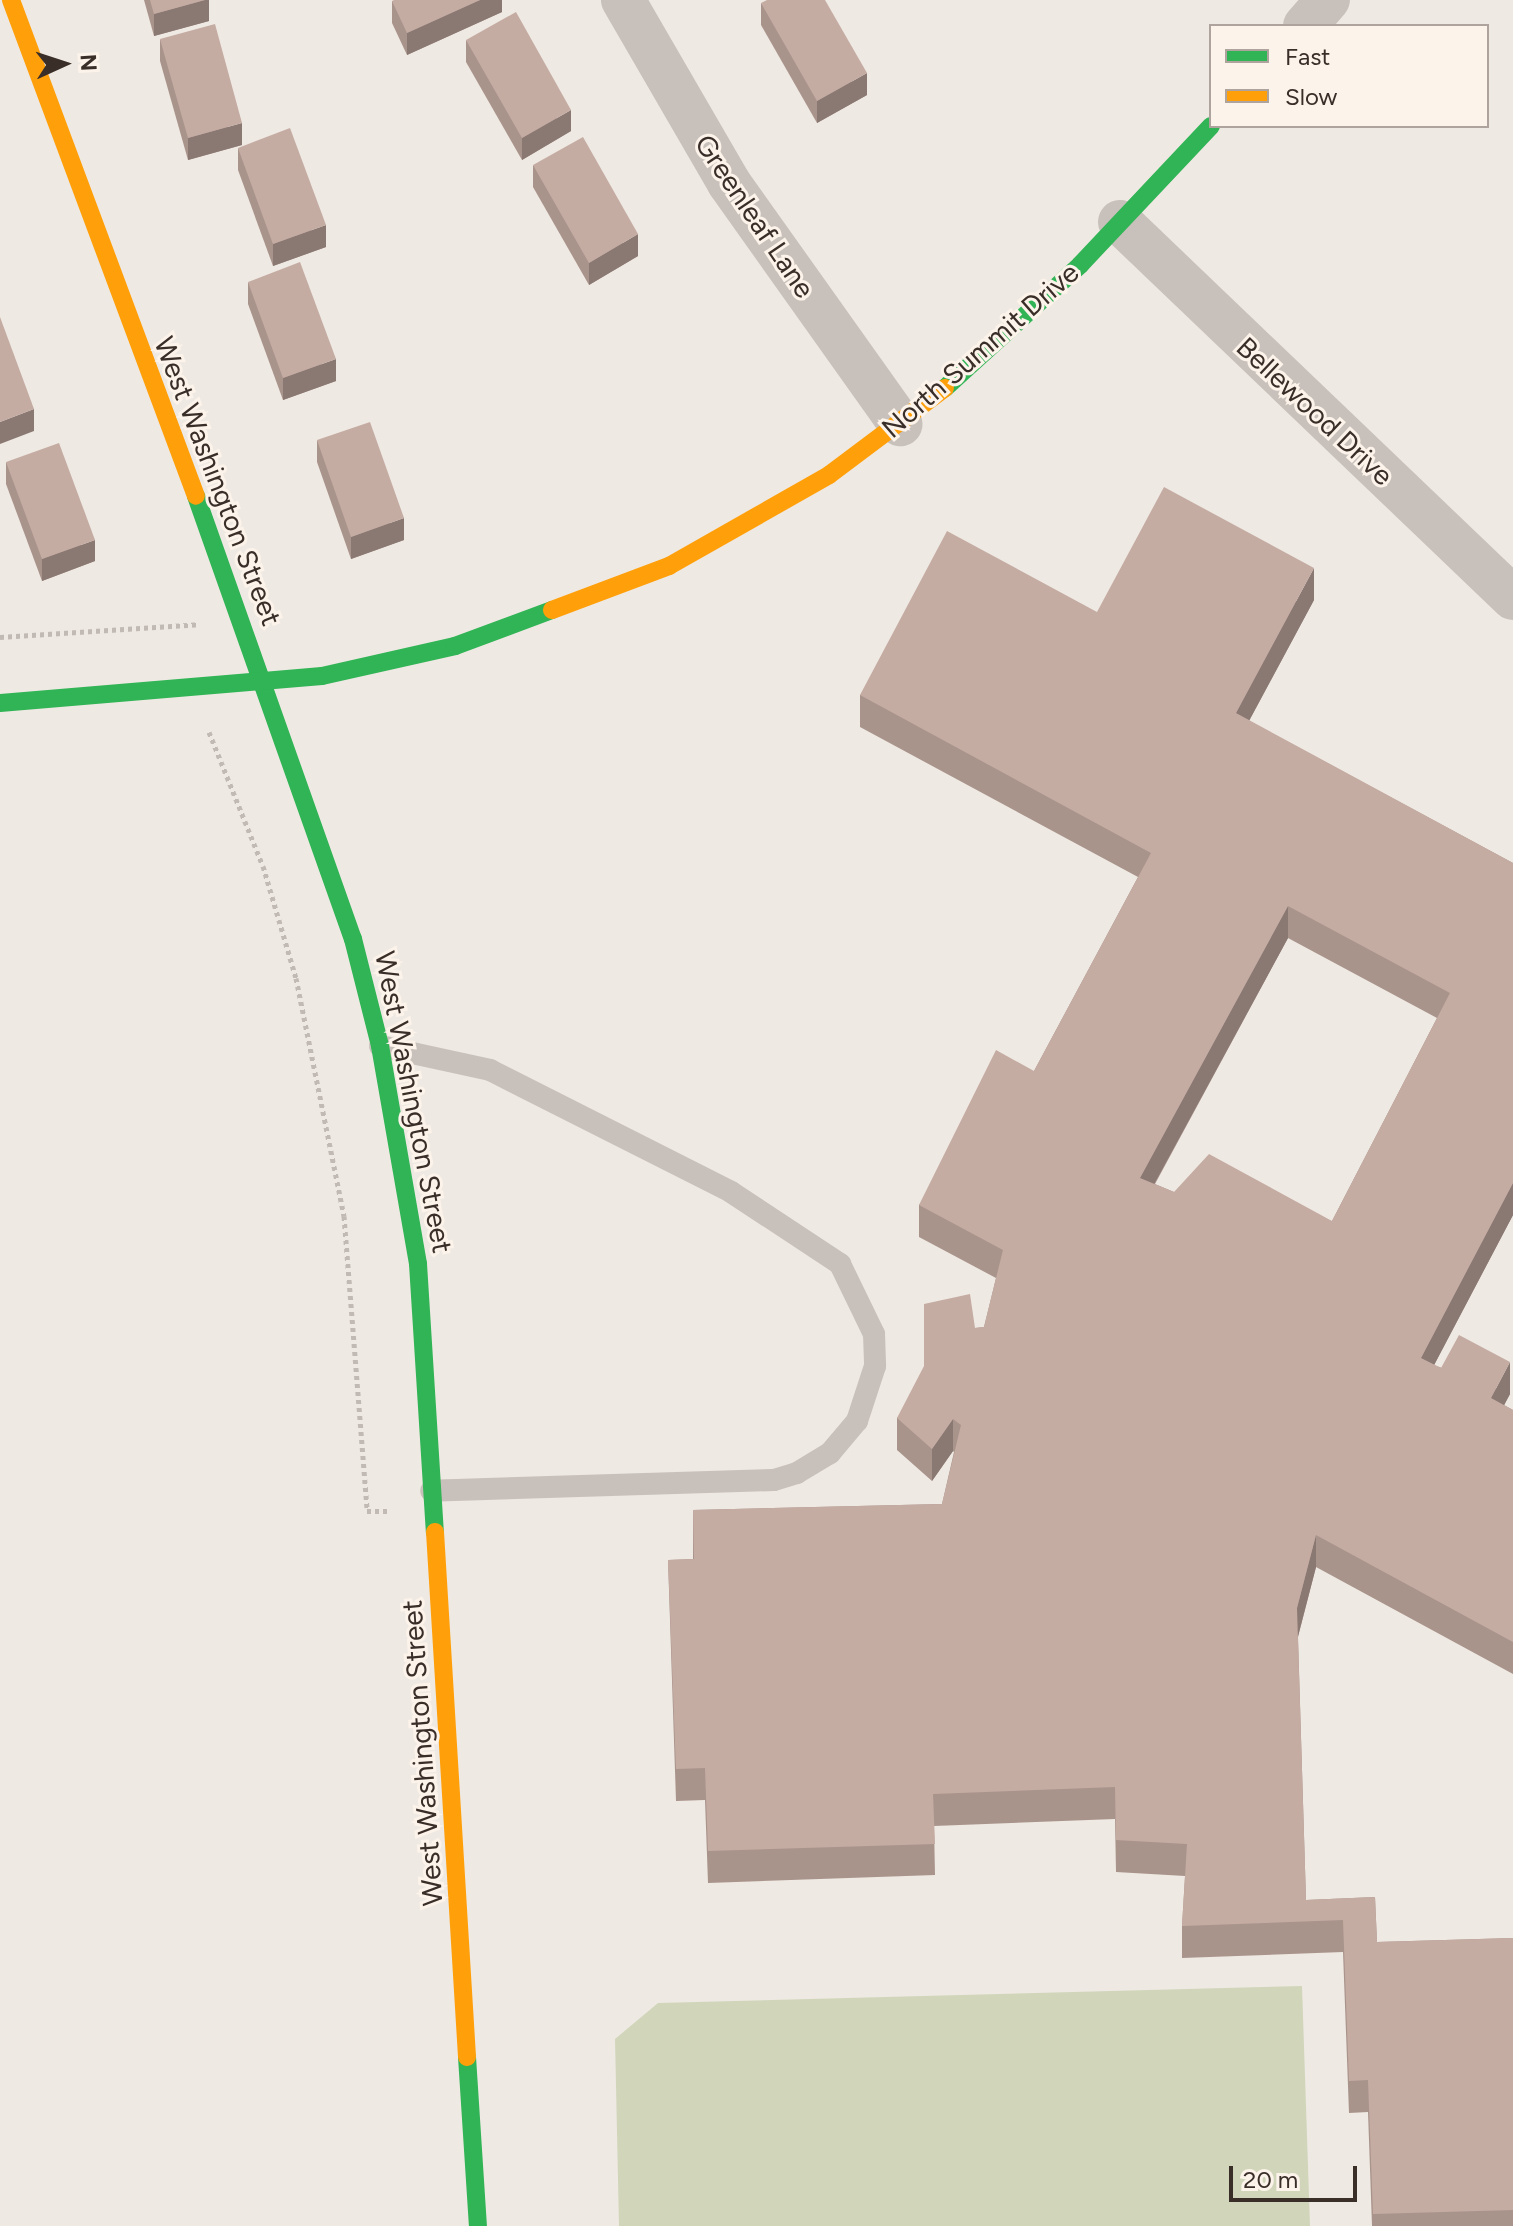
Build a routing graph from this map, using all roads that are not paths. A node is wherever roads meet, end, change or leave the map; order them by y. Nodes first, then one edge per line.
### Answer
1 (11, 0) edge
2 (623, 0) edge
3 (1328, 0) edge
4 (1307, 24) edge
5 (1209, 128) edge
6 (1120, 222) junction
7 (900, 424) junction
8 (1513, 598) edge
9 (266, 685) junction
10 (0, 703) edge
11 (380, 1046) junction
12 (431, 1491) junction
13 (478, 2226) edge

1 - 9 street, West Washington Street
2 - 7 street, Greenleaf Lane
3 - 4 street
5 - 6 street, North Summit Drive
6 - 7 street, North Summit Drive
6 - 8 street, Bellewood Drive
7 - 9 street, North Summit Drive
9 - 10 street, North Summit Drive
9 - 11 street, West Washington Street
11 - 12 street, West Washington Street
11 - 12 lane
12 - 13 street, West Washington Street

